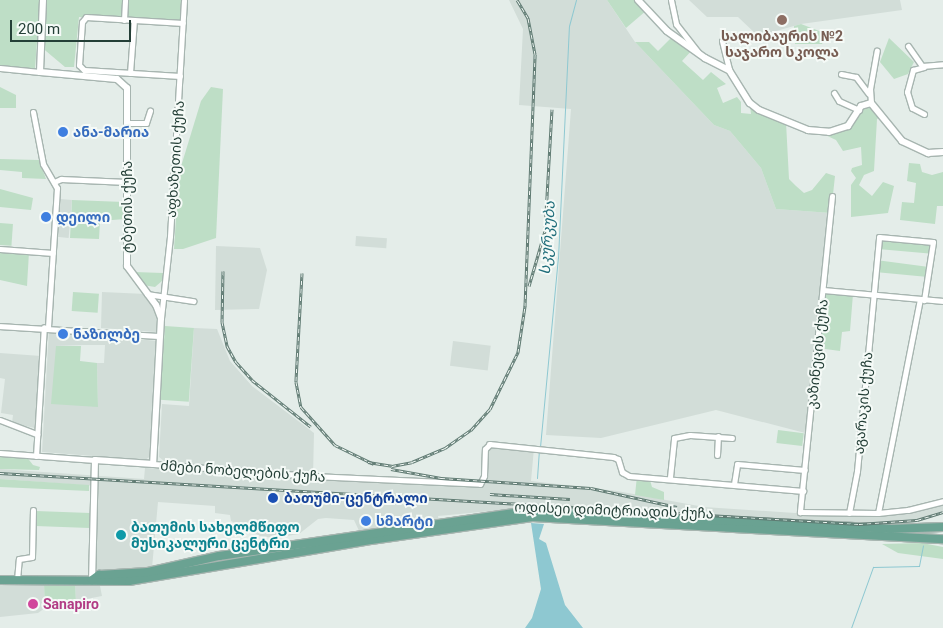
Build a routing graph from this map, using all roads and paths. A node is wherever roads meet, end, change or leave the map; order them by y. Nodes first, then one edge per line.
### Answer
1 (42, 0) edge
2 (125, 0) edge
3 (184, 0) edge
4 (638, 0) edge
5 (671, 0) edge
6 (124, 20) junction
7 (134, 20) junction
8 (183, 23) junction
9 (722, 41) dead end
10 (908, 46) dead end
11 (877, 51) dead end
12 (699, 53) junction
13 (943, 64) edge
14 (924, 67) junction
15 (0, 68) edge
16 (102, 70) junction
17 (729, 70) junction
18 (40, 72) junction
19 (130, 73) junction
20 (841, 74) dead end
21 (180, 76) junction
22 (102, 78) junction
23 (834, 93) dead end
24 (870, 100) junction
25 (858, 110) junction
26 (150, 111) dead end
27 (33, 112) dead end
28 (924, 114) dead end
29 (127, 123) junction
30 (943, 152) edge
31 (54, 182) junction
32 (127, 182) junction
33 (832, 196) dead end
34 (0, 249) edge
35 (53, 253) junction
36 (823, 290) junction
37 (873, 293) junction
38 (147, 294) junction
39 (164, 297) junction
40 (922, 299) junction
41 (193, 301) dead end
42 (943, 302) edge
43 (161, 318) junction
44 (0, 326) edge
45 (46, 328) junction
46 (160, 336) junction
47 (0, 420) edge
48 (37, 434) junction
49 (718, 436) junction
50 (732, 438) dead end
51 (0, 453) edge
52 (717, 454) dead end
53 (36, 456) junction
54 (94, 460) junction
55 (153, 464) junction
56 (805, 470) junction
57 (670, 477) junction
58 (734, 484) junction
59 (803, 491) junction
60 (943, 501) edge
61 (33, 510) dead end
62 (849, 513) junction
63 (878, 513) junction
64 (943, 527) edge
65 (943, 540) edge
66 (229, 555) junction
67 (214, 557) junction
68 (228, 564) junction
69 (214, 567) junction
70 (0, 580) edge
71 (17, 580) junction
72 (92, 580) junction

1 - 18 street
2 - 6 street
3 - 8 street, აფხაზეთის ქუჩა
4 - 12 street
5 - 12 street
6 - 7 street
6 - 16 street
7 - 8 street
7 - 19 street
8 - 21 street, აფხაზეთის ქუჩა
9 - 17 street
10 - 14 street
11 - 24 street
12 - 17 street
13 - 14 street
14 - 28 street
15 - 18 street
16 - 19 street
16 - 22 street
17 - 25 street
18 - 22 street
19 - 21 street
20 - 24 street
21 - 39 street, აფხაზეთის ქუჩა
22 - 29 street, ტბეთის ქუჩა
23 - 25 street
24 - 25 street
24 - 30 street
26 - 29 street
27 - 31 street
29 - 32 street, ტბეთის ქუჩა
31 - 32 street
31 - 35 street
32 - 38 street, ტბეთის ქუჩა
33 - 36 street, კაზინეცის ქუჩა
34 - 35 street
35 - 45 street
36 - 37 street
36 - 56 street, კაზინეცის ქუჩა
37 - 40 street
37 - 40 street, აგარაკის ქუჩა
37 - 62 street, აგარაკის ქუჩა
38 - 39 street
38 - 43 street, ტბეთის ქუჩა
39 - 41 street
39 - 43 street, აფხაზეთის ქუჩა
40 - 42 street
40 - 63 street
43 - 46 street
44 - 45 street
45 - 46 street
45 - 48 street
46 - 55 street
47 - 48 street
48 - 53 street
49 - 50 street
49 - 52 street
49 - 57 street
51 - 53 street, ძმები ნობელების ქუჩა
53 - 54 street, ძმები ნობელების ქუჩა
54 - 55 street, ძმები ნობელების ქუჩა
54 - 72 street
55 - 57 street, ძმები ნობელების ქუჩა
56 - 58 street
56 - 59 street, კაზინეცის ქუჩა
57 - 58 street, ძმები ნობელების ქუჩა
58 - 59 street, ძმები ნობელების ქუჩა
59 - 62 street, კაზინეცის ქუჩა
60 - 63 street
61 - 71 street
62 - 63 street
64 - 66 main road, ოდისეი დიმიტრიადის ქუჩა
65 - 68 main road, ოდისეი დიმიტრიადის ქუჩა
66 - 67 main road, ოდისეი დიმიტრიადის ქუჩა
66 - 68 main road
67 - 69 main road
67 - 72 main road
68 - 69 main road, ოდისეი დიმიტრიადის ქუჩა
69 - 72 main road
70 - 71 main road
71 - 72 main road

